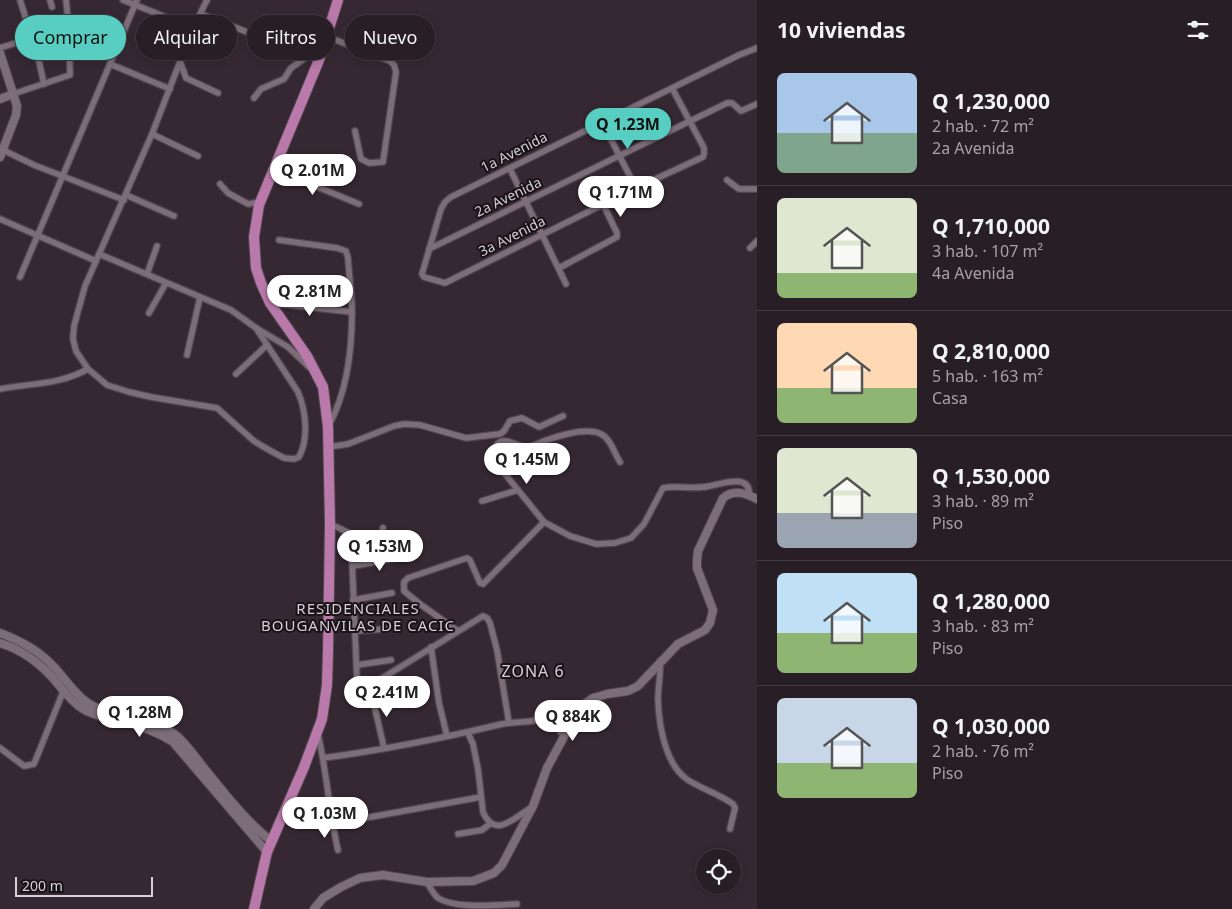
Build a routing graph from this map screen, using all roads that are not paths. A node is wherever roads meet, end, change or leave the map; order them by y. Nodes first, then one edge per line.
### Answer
1 (20, 0) edge
2 (66, 0) edge
3 (123, 0) edge
4 (206, 0) edge
5 (338, 0) edge
6 (136, 2) edge
7 (201, 14) joint
8 (25, 15) edge
9 (68, 15) edge
10 (164, 15) edge
11 (334, 15) edge
12 (247, 32) edge
13 (335, 40) edge
14 (15, 43) edge
15 (0, 48) edge
16 (757, 48) edge
17 (0, 52) edge
18 (38, 60) edge
19 (70, 60) edge
20 (303, 60) edge
21 (319, 60) edge
22 (180, 61) joint
23 (110, 64) junction
24 (44, 84) junction
25 (672, 88) junction
26 (170, 89) junction
27 (218, 93) dead end
28 (13, 94) junction
29 (254, 98) dead end
30 (0, 99) edge
31 (757, 104) edge
32 (690, 120) junction
33 (602, 122) junction
34 (354, 131) dead end
35 (152, 134) junction
36 (1, 151) edge
37 (618, 155) junction
38 (198, 156) dead end
39 (274, 169) junction
40 (510, 169) junction
41 (62, 176) junction
42 (728, 180) dead end
43 (220, 184) dead end
44 (636, 188) junction
45 (757, 189) edge
46 (125, 197) junction
47 (261, 202) junction
48 (526, 202) junction
49 (359, 204) dead end
50 (603, 204) junction
51 (174, 216) dead end
52 (0, 219) edge
53 (543, 234) junction
54 (37, 235) junction
55 (279, 240) dead end
56 (757, 241) edge
57 (157, 246) dead end
58 (750, 248) dead end
59 (429, 249) junction
60 (97, 258) junction
61 (559, 268) junction
62 (147, 274) junction
63 (20, 277) dead end
64 (166, 283) junction
65 (566, 284) dead end
66 (200, 297) junction
67 (270, 303) junction
68 (352, 312) junction
69 (149, 313) dead end
70 (256, 328) junction
71 (267, 345) junction
72 (187, 355) dead end
73 (88, 369) junction
74 (236, 374) dead end
75 (317, 377) junction
76 (0, 389) edge
77 (563, 416) dead end
78 (328, 427) junction
79 (328, 447) junction
80 (620, 462) dead end
81 (518, 490) junction
82 (753, 497) edge
83 (482, 501) dead end
84 (544, 522) junction
85 (330, 524) junction
86 (383, 528) dead end
87 (351, 535) junction
88 (403, 557) dead end
89 (353, 566) junction
90 (392, 593) dead end
91 (354, 600) junction
92 (386, 629) dead end
93 (355, 631) junction
94 (458, 631) junction
95 (0, 634) edge
96 (0, 643) edge
97 (431, 647) junction
98 (391, 660) dead end
99 (660, 661) junction
100 (357, 665) junction
101 (357, 681) dead end
102 (63, 692) junction
103 (72, 701) junction
104 (58, 707) junction
105 (509, 723) junction
106 (318, 732) junction
107 (468, 733) junction
108 (447, 736) junction
109 (564, 736) junction
110 (0, 748) edge
111 (384, 748) junction
112 (324, 758) junction
113 (481, 797) junction
114 (534, 806) junction
115 (332, 824) junction
116 (491, 824) junction
117 (730, 829) dead end
118 (458, 834) dead end
119 (271, 841) junction
120 (338, 850) dead end
121 (266, 852) junction
122 (427, 882) junction
123 (517, 904) dead end
124 (254, 909) edge
125 (314, 909) edge

1 - 8 street
2 - 9 street
3 - 6 street
4 - 7 street
5 - 11 highway
6 - 10 street
6 - 23 street
7 - 12 street
13 - 34 street
14 - 15 street
16 - 25 street, 1a Avenida
17 - 28 street
18 - 24 street
19 - 24 street
20 - 29 street
21 - 39 highway
22 - 26 street
22 - 27 street
23 - 26 street
23 - 41 street
24 - 28 street
25 - 32 street
25 - 33 street, 1a Avenida
26 - 35 street
28 - 30 street
28 - 36 street
31 - 32 street, 2a Avenida
32 - 37 street, 2a Avenida
32 - 44 street, 3a Avenida
33 - 37 street
33 - 40 street, 1a Avenida
35 - 38 street
35 - 46 street
36 - 41 street
37 - 44 street
37 - 48 street, 2a Avenida
39 - 47 highway
39 - 49 street
40 - 48 street
40 - 59 street, 1a Avenida
41 - 46 street
41 - 54 street
42 - 45 street
43 - 47 street
44 - 50 street, 3a Avenida
46 - 51 street
46 - 60 street
47 - 67 highway
48 - 53 street
48 - 59 street, 2a Avenida
50 - 53 street, 3a Avenida
50 - 61 street
52 - 54 street
53 - 59 street, 3a Avenida
53 - 61 street
54 - 60 street
54 - 63 street
55 - 68 street
56 - 58 street
57 - 62 street
60 - 62 street
60 - 73 street
61 - 65 street
62 - 64 street
64 - 66 street
64 - 69 street
66 - 70 street
66 - 72 street
67 - 68 street
67 - 75 highway
68 - 78 street
70 - 71 street
70 - 75 street
71 - 73 street
71 - 74 street
73 - 76 street
75 - 78 highway
77 - 79 street
78 - 79 highway
79 - 85 highway
80 - 81 street
81 - 83 street
81 - 84 street
82 - 84 street
82 - 99 street
84 - 94 street
85 - 87 street
85 - 106 highway
86 - 87 street
87 - 89 street
88 - 89 street
89 - 91 street
90 - 91 street
91 - 93 street
92 - 93 street
93 - 100 street
94 - 97 street
94 - 105 street
95 - 119 street
96 - 102 street
97 - 108 street
97 - 111 street
98 - 100 street
99 - 109 street
99 - 117 street
100 - 101 street
102 - 103 street
102 - 104 street
103 - 104 street
103 - 121 street
104 - 110 street
105 - 107 street
105 - 109 street
106 - 112 street
106 - 119 highway
107 - 108 street
107 - 113 street
108 - 111 street
109 - 114 street
111 - 112 street
112 - 115 street
113 - 115 street
113 - 116 street
114 - 116 street
114 - 122 street
115 - 120 street
116 - 118 street
119 - 121 highway
121 - 124 highway
122 - 123 street
122 - 125 street

